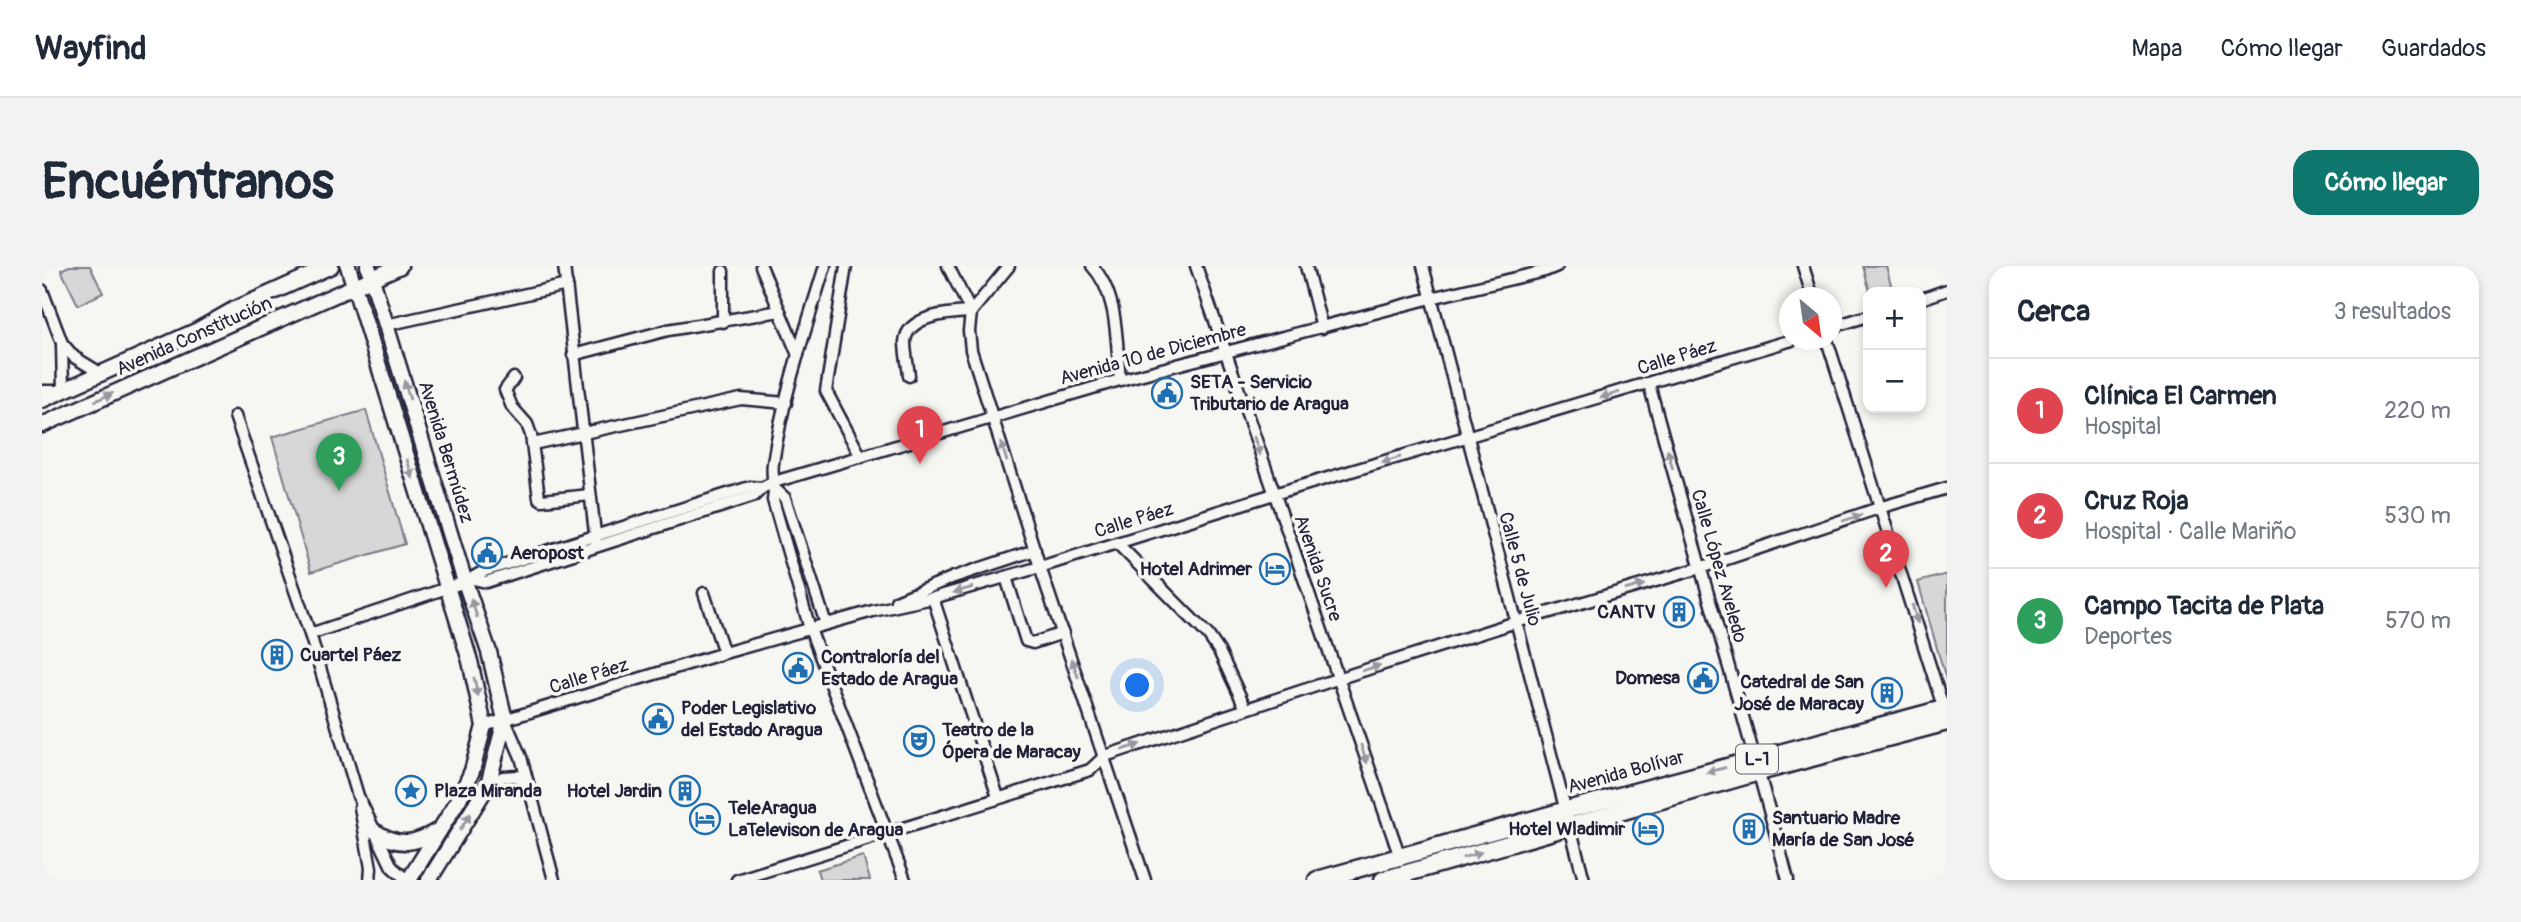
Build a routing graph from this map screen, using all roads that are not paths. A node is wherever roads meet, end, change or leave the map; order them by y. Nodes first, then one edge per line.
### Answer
1 (331, 266) edge
2 (348, 266) edge
3 (400, 266) edge
4 (564, 266) edge
5 (761, 266) edge
6 (825, 266) edge
7 (846, 266) edge
8 (948, 266) edge
9 (1009, 266) edge
10 (1091, 266) edge
11 (1196, 266) edge
12 (1306, 266) edge
13 (1423, 266) edge
14 (1557, 266) edge
15 (1803, 266) edge
16 (723, 271) dead end
17 (370, 272) edge
18 (567, 285) junction
19 (355, 286) junction
20 (1810, 287) edge
21 (42, 290) edge
22 (1947, 290) edge
23 (1926, 297) edge
24 (1432, 298) junction
25 (780, 311) junction
26 (971, 312) junction
27 (1863, 318) edge
28 (723, 322) junction
29 (1842, 324) edge
30 (386, 325) junction
31 (1322, 328) junction
32 (62, 343) junction
33 (1779, 344) edge
34 (1830, 350) edge
35 (1224, 352) junction
36 (573, 355) junction
37 (798, 355) junction
38 (102, 374) junction
39 (909, 376) dead end
40 (514, 378) dead end
41 (1120, 380) junction
42 (1649, 384) junction
43 (42, 391) edge
44 (63, 391) junction
45 (42, 400) edge
46 (786, 403) junction
47 (235, 416) dead end
48 (994, 417) junction
49 (42, 425) edge
50 (584, 433) junction
51 (1467, 437) junction
52 (533, 444) junction
53 (861, 457) junction
54 (775, 485) junction
55 (1947, 488) edge
56 (1274, 494) junction
57 (590, 495) junction
58 (1882, 508) junction
59 (596, 541) junction
60 (1117, 543) junction
61 (1035, 550) junction
62 (804, 553) junction
63 (790, 557) junction
64 (1040, 567) junction
65 (1700, 568) junction
66 (1006, 577) junction
67 (469, 581) junction
68 (446, 589) junction
69 (704, 593) dead end
70 (933, 598) junction
71 (873, 611) junction
72 (1516, 622) junction
73 (826, 624) junction
74 (810, 629) junction
75 (310, 634) junction
76 (1063, 634) junction
77 (724, 653) junction
78 (1337, 679) junction
79 (1246, 709) junction
80 (1946, 714) edge
81 (505, 720) junction
82 (484, 726) junction
83 (1105, 756) junction
84 (1758, 766) junction
85 (488, 785) junction
86 (528, 788) junction
87 (358, 796) junction
88 (998, 797) junction
89 (1567, 810) junction
90 (1570, 827) junction
91 (441, 828) junction
92 (376, 832) junction
93 (888, 832) junction
94 (1400, 857) junction
95 (1407, 877) edge
96 (370, 880) edge
97 (408, 880) edge
98 (429, 880) edge
99 (554, 880) edge
100 (737, 880) edge
101 (905, 880) edge
102 (1145, 880) edge
103 (1317, 880) edge
104 (1383, 880) edge
105 (1584, 880) edge
106 (1788, 880) edge

1 - 38 street, Avenida Constitución
2 - 19 street, Avenida Bermúdez
3 - 17 street, Avenida Constitución
4 - 18 street
5 - 25 street
6 - 37 street
7 - 53 street
8 - 26 street
9 - 26 street
10 - 41 street
11 - 35 street, Avenida Sucre
12 - 31 street
13 - 24 street, Calle 5 de Julio
14 - 24 street, Avenida 10 de Diciembre
15 - 20 street
16 - 28 street
17 - 19 street, Avenida Constitución
17 - 30 street, Avenida Bermúdez
18 - 30 street
18 - 36 street
49 -> 19 street, Avenida Constitución
19 -> 68 street, Avenida Bermúdez
21 - 32 street
22 - 23 street
24 - 31 street, Avenida 10 de Diciembre
24 - 51 street, Calle 5 de Julio
25 - 28 street
25 - 37 street
26 - 39 street
26 - 48 street
27 - 29 street
28 - 36 street
67 -> 30 street, Avenida Bermúdez
31 - 35 street, Avenida 10 de Diciembre
32 - 38 street
32 - 44 street
33 - 42 street, Calle Páez
34 - 58 street
35 - 41 street, Avenida 10 de Diciembre
35 -> 56 street, Avenida Sucre
36 - 50 street
37 - 46 street
38 - 44 street, Avenida Constitución
40 - 52 street
41 - 48 street, Avenida 10 de Diciembre
42 -> 51 street, Calle Páez
65 -> 42 street, Calle López Aveledo
43 - 44 street
44 - 45 street, Avenida Constitución
46 - 50 street
46 - 54 street
47 - 75 street
48 - 53 street, Avenida 10 de Diciembre
61 -> 48 street
50 - 52 street
50 - 57 street
51 -> 56 street, Calle Páez
51 - 72 street, Calle 5 de Julio
52 - 57 street
53 - 54 street, Avenida 10 de Diciembre
54 - 59 street, Avenida 10 de Diciembre
54 - 62 street
54 - 63 street
55 - 58 street
56 - 60 street, Calle Páez
56 - 78 street, Avenida Sucre
57 - 59 street
65 -> 58 street
58 -> 80 street
59 - 67 street, Avenida 10 de Diciembre
60 - 64 street, Calle Páez
60 - 79 street
61 - 64 street
61 - 71 street
62 - 63 street
62 - 73 street
63 - 74 street
64 - 66 street, Calle Páez
64 - 76 street
72 -> 65 street
65 - 84 street, Calle López Aveledo
66 -> 70 street, Calle Páez
66 - 76 street
67 - 68 street, Avenida 10 de Diciembre
81 -> 67 street, Avenida Bermúdez
68 - 75 street, Avenida 10 de Diciembre
68 -> 82 street, Avenida Bermúdez
69 - 77 street
70 - 71 street, Calle Páez
70 - 88 street
71 - 73 street, Calle Páez
78 -> 72 street
72 - 89 street, Calle 5 de Julio
73 - 74 street, Calle Páez
74 - 77 street, Calle Páez
74 - 93 street
75 - 87 street
83 -> 76 street
77 - 81 street, Calle Páez
78 - 79 street
78 -> 94 street, Avenida Sucre
83 -> 79 street
80 - 84 main road, Avenida Bolívar / L-1
81 - 82 street, Calle Páez
81 - 85 street, Avenida Bermúdez
81 - 86 street
82 - 91 street, Avenida Bermúdez
83 - 88 street
83 - 102 street
84 -> 89 main road, Avenida Bolívar / L-1
84 - 90 main road, Avenida Bolívar / L-1
84 - 106 street, Calle López Aveledo
85 - 86 street
98 -> 85 street, Avenida Bermúdez
86 - 99 street
87 - 92 street
87 - 96 street
88 - 93 street
89 - 90 street, Calle 5 de Julio
89 - 94 main road, Avenida Bolívar / L-1
95 -> 90 main road, Avenida Bolívar / L-1
90 - 105 street, Calle 5 de Julio
91 - 92 street
91 - 97 street, Avenida Bermúdez
92 - 97 street
93 - 100 street
93 - 101 street
94 - 95 street, Avenida Sucre
94 - 103 main road, Avenida Bolívar / L-1
95 - 104 main road, Avenida Bolívar / L-1

